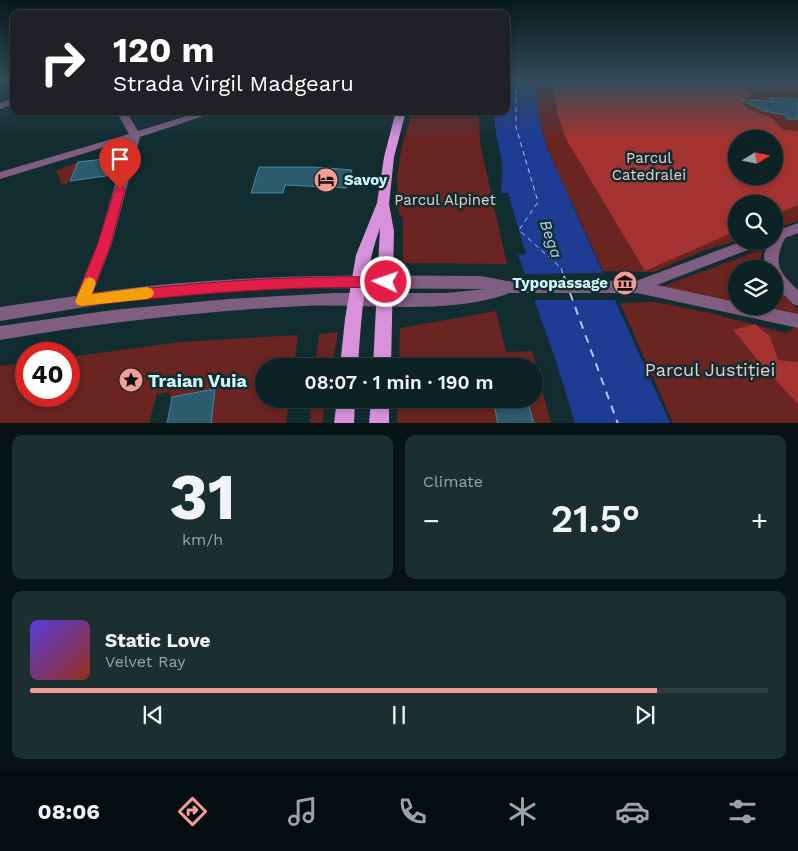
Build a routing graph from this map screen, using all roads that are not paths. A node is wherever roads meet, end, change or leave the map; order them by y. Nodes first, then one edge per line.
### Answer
1 (123, 115) edge
2 (201, 115) edge
3 (398, 115) edge
4 (135, 135) junction
5 (0, 176) edge
6 (383, 203) junction
7 (798, 228) edge
8 (783, 234) edge
9 (734, 250) edge
10 (359, 281) junction
11 (386, 282) junction
12 (783, 285) edge
13 (507, 287) junction
14 (637, 287) junction
15 (356, 298) junction
16 (386, 299) junction
17 (798, 300) edge
18 (82, 301) junction
19 (0, 314) edge
20 (798, 321) edge
21 (0, 333) edge
22 (350, 358) edge
23 (382, 358) edge
24 (345, 408) edge
25 (380, 408) edge
26 (344, 423) edge
27 (379, 423) edge

1 - 4 street
2 - 4 street
3 - 6 main road
4 - 5 street
4 - 18 street
6 - 10 main road
6 - 11 main road
7 - 8 street
9 - 14 street
10 - 11 street
10 - 15 main road
10 - 18 street
11 - 13 street
11 - 16 main road
12 - 17 street
13 - 14 street
13 - 16 street
14 - 20 street
15 - 16 street
15 - 21 street
15 - 22 main road
16 - 23 main road
18 - 19 street
24 - 26 main road
25 - 27 main road

